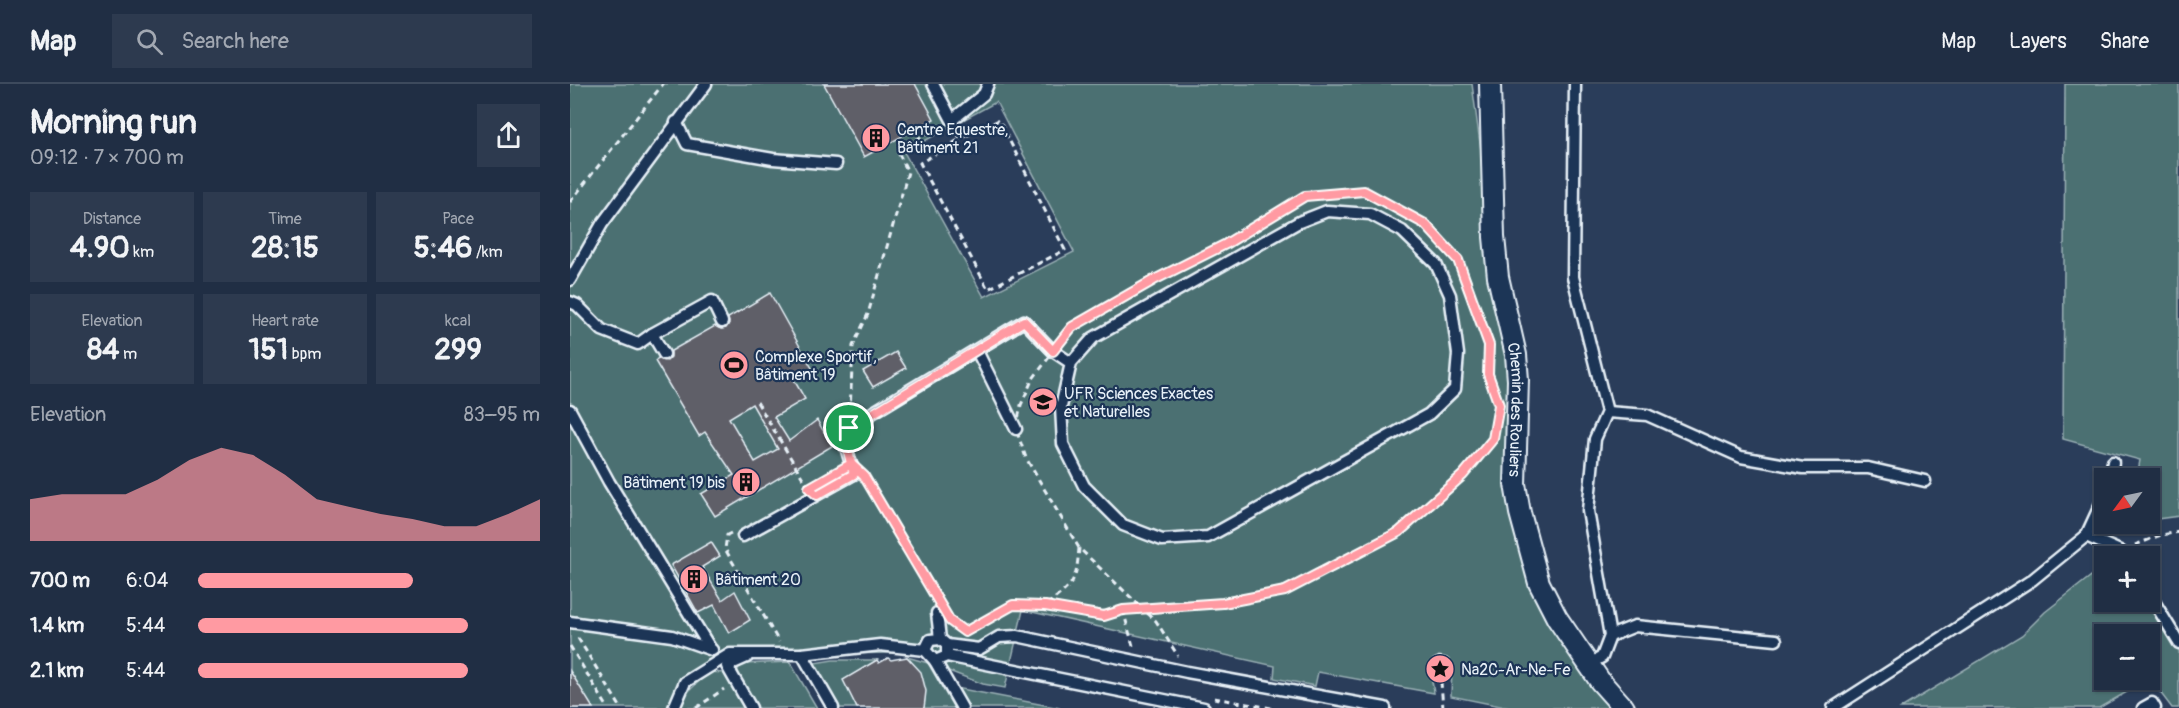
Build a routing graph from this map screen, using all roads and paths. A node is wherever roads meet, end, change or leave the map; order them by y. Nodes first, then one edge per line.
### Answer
1 (663, 84) edge
2 (706, 84) edge
3 (933, 84) edge
4 (988, 84) edge
5 (1490, 84) edge
6 (1575, 84) edge
7 (952, 120) junction
8 (676, 122) junction
9 (960, 139) junction
10 (836, 164) dead end
11 (570, 202) edge
12 (570, 280) edge
13 (570, 302) edge
14 (722, 322) dead end
15 (652, 334) junction
16 (977, 351) junction
17 (1053, 351) junction
18 (664, 354) dead end
19 (1071, 363) junction
20 (757, 402) dead end
21 (570, 410) edge
22 (1606, 412) junction
23 (849, 428) junction
24 (1016, 429) junction
25 (2113, 462) dead end
26 (851, 464) junction
27 (2112, 468) edge
28 (1925, 481) dead end
29 (817, 495) junction
30 (2094, 519) edge
31 (2179, 532) edge
32 (741, 533) joint
33 (2086, 536) junction
34 (2107, 546) edge
35 (2139, 546) edge
36 (1079, 548) junction
37 (1045, 606) junction
38 (1143, 609) junction
39 (939, 610) joint
40 (1123, 610) junction
41 (2160, 612) edge
42 (950, 621) dead end
43 (570, 622) edge
44 (576, 634) dead end
45 (1610, 636) junction
46 (1776, 640) dead end
47 (2179, 643) edge
48 (570, 646) edge
49 (945, 647) junction
50 (710, 648) junction
51 (925, 650) junction
52 (797, 655) junction
53 (751, 656) junction
54 (721, 657) junction
55 (935, 661) junction
56 (1137, 662) junction
57 (1588, 665) junction
58 (1187, 672) junction
59 (1441, 682) dead end
60 (1208, 697) dead end
61 (608, 708) edge
62 (621, 708) edge
63 (674, 708) edge
64 (752, 708) edge
65 (833, 708) edge
66 (962, 708) edge
67 (1204, 708) edge
68 (1271, 708) edge
69 (1385, 708) edge
70 (1443, 708) edge
71 (1624, 708) edge
72 (1833, 708) edge
73 (2143, 708) edge
74 (2155, 708) edge

1 - 11 path
2 - 8 lane
3 - 7 lane
4 - 7 lane
5 - 57 street, Chemin des Rouliers
6 - 22 lane
7 - 9 path
7 - 23 path
8 - 10 lane
8 - 12 lane
9 - 9 path
13 - 15 lane
14 - 15 lane
15 - 18 lane
16 - 17 lane
16 - 23 lane
16 - 24 lane
17 - 19 lane
17 - 24 path
17 - 38 path
19 - 19 lane
20 - 29 path
21 - 50 lane
22 - 28 lane
22 - 45 lane
23 - 26 lane
24 - 36 path
25 - 27 lane
26 - 29 lane
26 - 39 path
29 - 32 lane
30 - 33 lane
31 - 35 path
32 - 52 path
33 - 34 lane
33 - 72 lane
36 - 37 path
36 - 38 path
37 - 40 path
37 - 42 path
38 - 40 path
38 - 58 path
39 - 49 lane
40 - 56 path
41 - 47 lane
43 - 50 lane
44 - 62 path
45 - 46 lane
45 - 57 lane
48 - 61 path
49 - 51 lane
49 - 55 lane
49 - 56 lane
49 - 67 lane
50 - 54 lane
51 - 52 lane
51 - 55 lane
52 - 53 lane
52 - 65 lane
53 - 54 lane
53 - 64 lane
54 - 63 lane
55 - 66 lane
56 - 58 lane
57 - 71 street, Chemin des Rouliers
58 - 69 lane
59 - 70 path
60 - 68 path
73 - 74 lane

